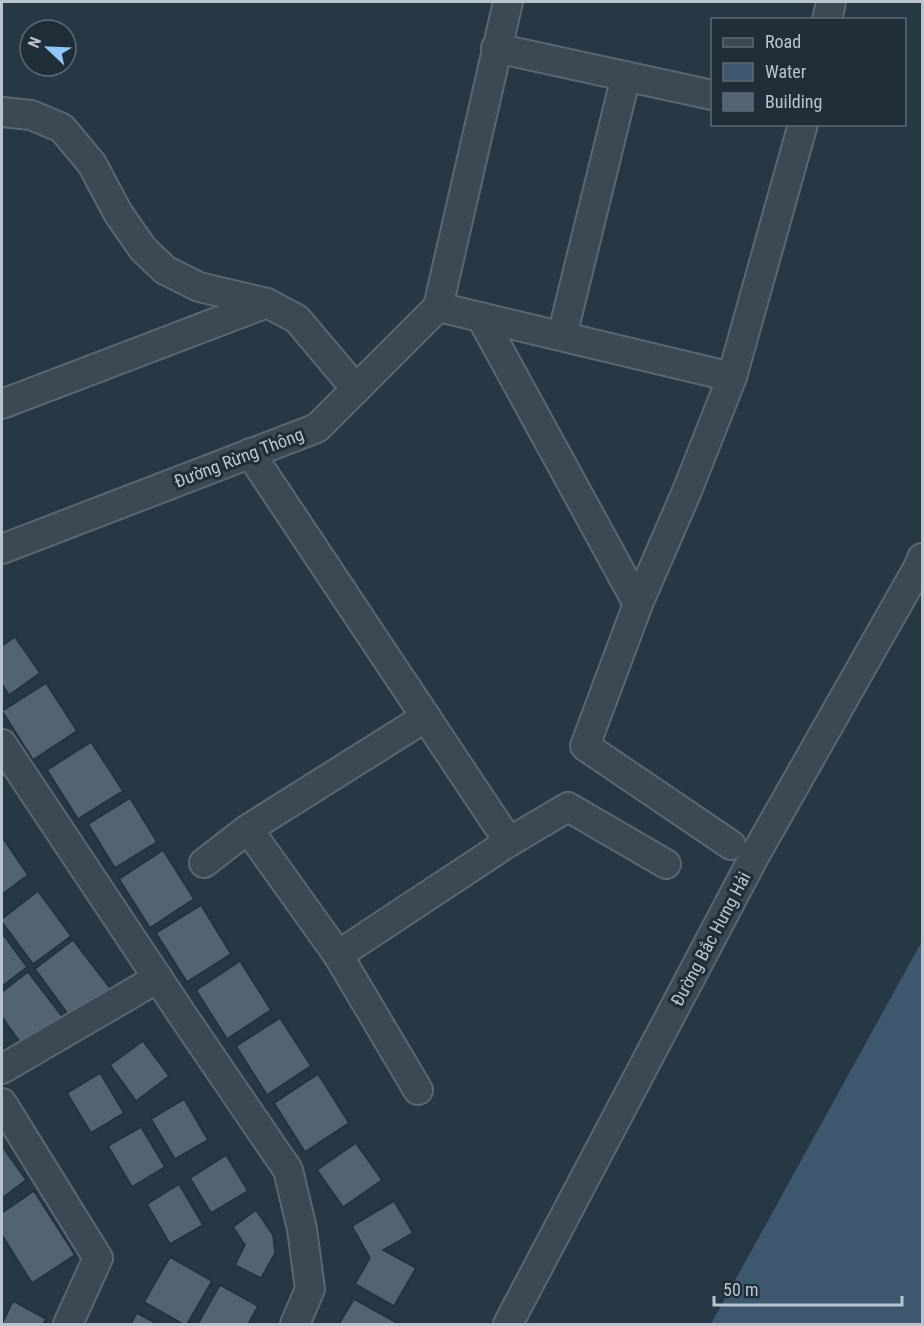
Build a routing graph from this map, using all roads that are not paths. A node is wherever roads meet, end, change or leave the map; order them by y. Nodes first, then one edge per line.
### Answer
1 (508, 2) edge
2 (831, 2) edge
3 (827, 18) edge
4 (496, 48) junction
5 (626, 76) junction
6 (711, 95) edge
7 (2, 112) edge
8 (802, 126) edge
9 (267, 303) junction
10 (438, 307) junction
11 (481, 317) junction
12 (562, 336) junction
13 (732, 377) junction
14 (356, 389) junction
15 (2, 404) edge
16 (250, 453) junction
17 (2, 549) edge
18 (922, 558) edge
19 (638, 604) junction
20 (426, 717) junction
21 (2, 744) edge
22 (248, 829) junction
23 (509, 842) junction
24 (731, 844) dead end
25 (204, 863) dead end
26 (666, 864) dead end
27 (338, 955) junction
28 (158, 978) junction
29 (2, 1069) edge
30 (418, 1090) dead end
31 (2, 1103) edge
32 (69, 1324) edge
33 (296, 1324) edge
34 (507, 1324) edge

1 - 4 street
2 - 3 street
4 - 5 street
4 - 10 street
5 - 6 street
5 - 12 street
7 - 9 street
8 - 13 street
9 - 14 street
9 - 15 street
10 - 11 street
10 - 14 street, Đường Rừng Thông
11 - 12 street
11 - 19 street
12 - 13 street
13 - 19 street
14 - 16 street, Đường Rừng Thông
16 - 17 street, Đường Rừng Thông
16 - 20 street
18 - 34 street, Đường Bắc Hưng Hải
19 - 24 street
20 - 22 street
20 - 23 street
21 - 28 street
22 - 25 street
22 - 27 street
23 - 26 street
23 - 27 street
27 - 30 street
28 - 29 street
28 - 33 street
31 - 32 street

